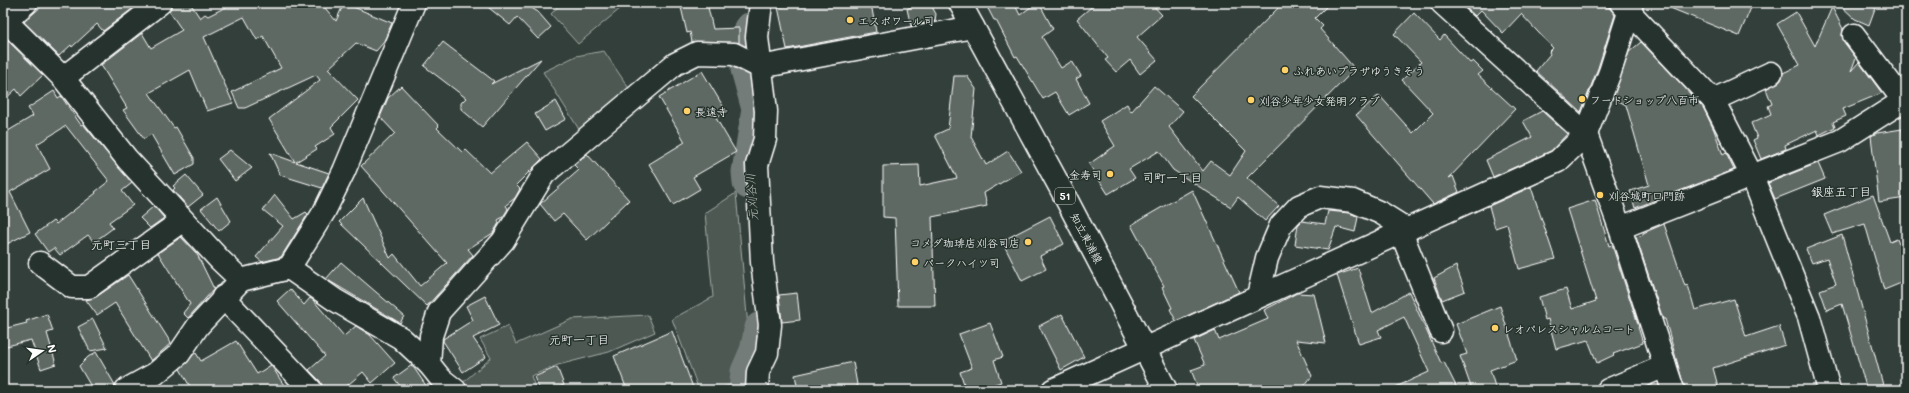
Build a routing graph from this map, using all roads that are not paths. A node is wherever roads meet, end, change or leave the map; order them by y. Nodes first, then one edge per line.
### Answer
1 (26, 3) edge
2 (160, 3) edge
3 (414, 3) edge
4 (761, 3) edge
5 (960, 3) edge
6 (1442, 3) edge
7 (1628, 6) edge
8 (4, 20) edge
9 (973, 27) junction
10 (1854, 35) dead end
11 (759, 67) junction
12 (1771, 73) dead end
13 (63, 78) junction
14 (1713, 100) junction
15 (1905, 101) edge
16 (1586, 134) junction
17 (1752, 176) junction
18 (183, 220) junction
19 (1620, 228) junction
20 (1405, 231) junction
21 (40, 263) dead end
22 (288, 268) junction
23 (241, 280) junction
24 (1258, 296) junction
25 (223, 297) junction
26 (1441, 331) dead end
27 (1145, 349) junction
28 (429, 364) junction
29 (1665, 366) junction
30 (158, 382) edge
31 (126, 390) edge
32 (311, 390) edge
33 (455, 390) edge
34 (757, 390) edge
35 (1053, 390) edge
36 (1166, 390) edge
37 (1608, 390) edge
38 (1673, 390) edge
39 (1829, 390) edge

1 - 8 street
2 - 13 street
3 - 22 street
4 - 11 street
5 - 9 street, 知立東浦線 / 51
6 - 16 street
7 - 14 street
7 - 16 street
8 - 13 street
9 - 11 street
9 - 27 street, 知立東浦線 / 51
10 - 15 street
11 - 28 street
11 - 34 street
12 - 14 street
13 - 18 street
14 - 17 street
15 - 17 street
16 - 19 street
16 - 20 street
17 - 19 street
17 - 39 street
18 - 21 street
18 - 23 street
19 - 29 street
20 - 24 street
20 - 24 street
20 - 26 street
22 - 23 street
22 - 28 street
23 - 25 street
24 - 27 street
25 - 30 street
25 - 32 street
27 - 35 street
27 - 36 street, 知立東浦線 / 51
28 - 33 street
29 - 37 street
29 - 38 street
30 - 31 street

